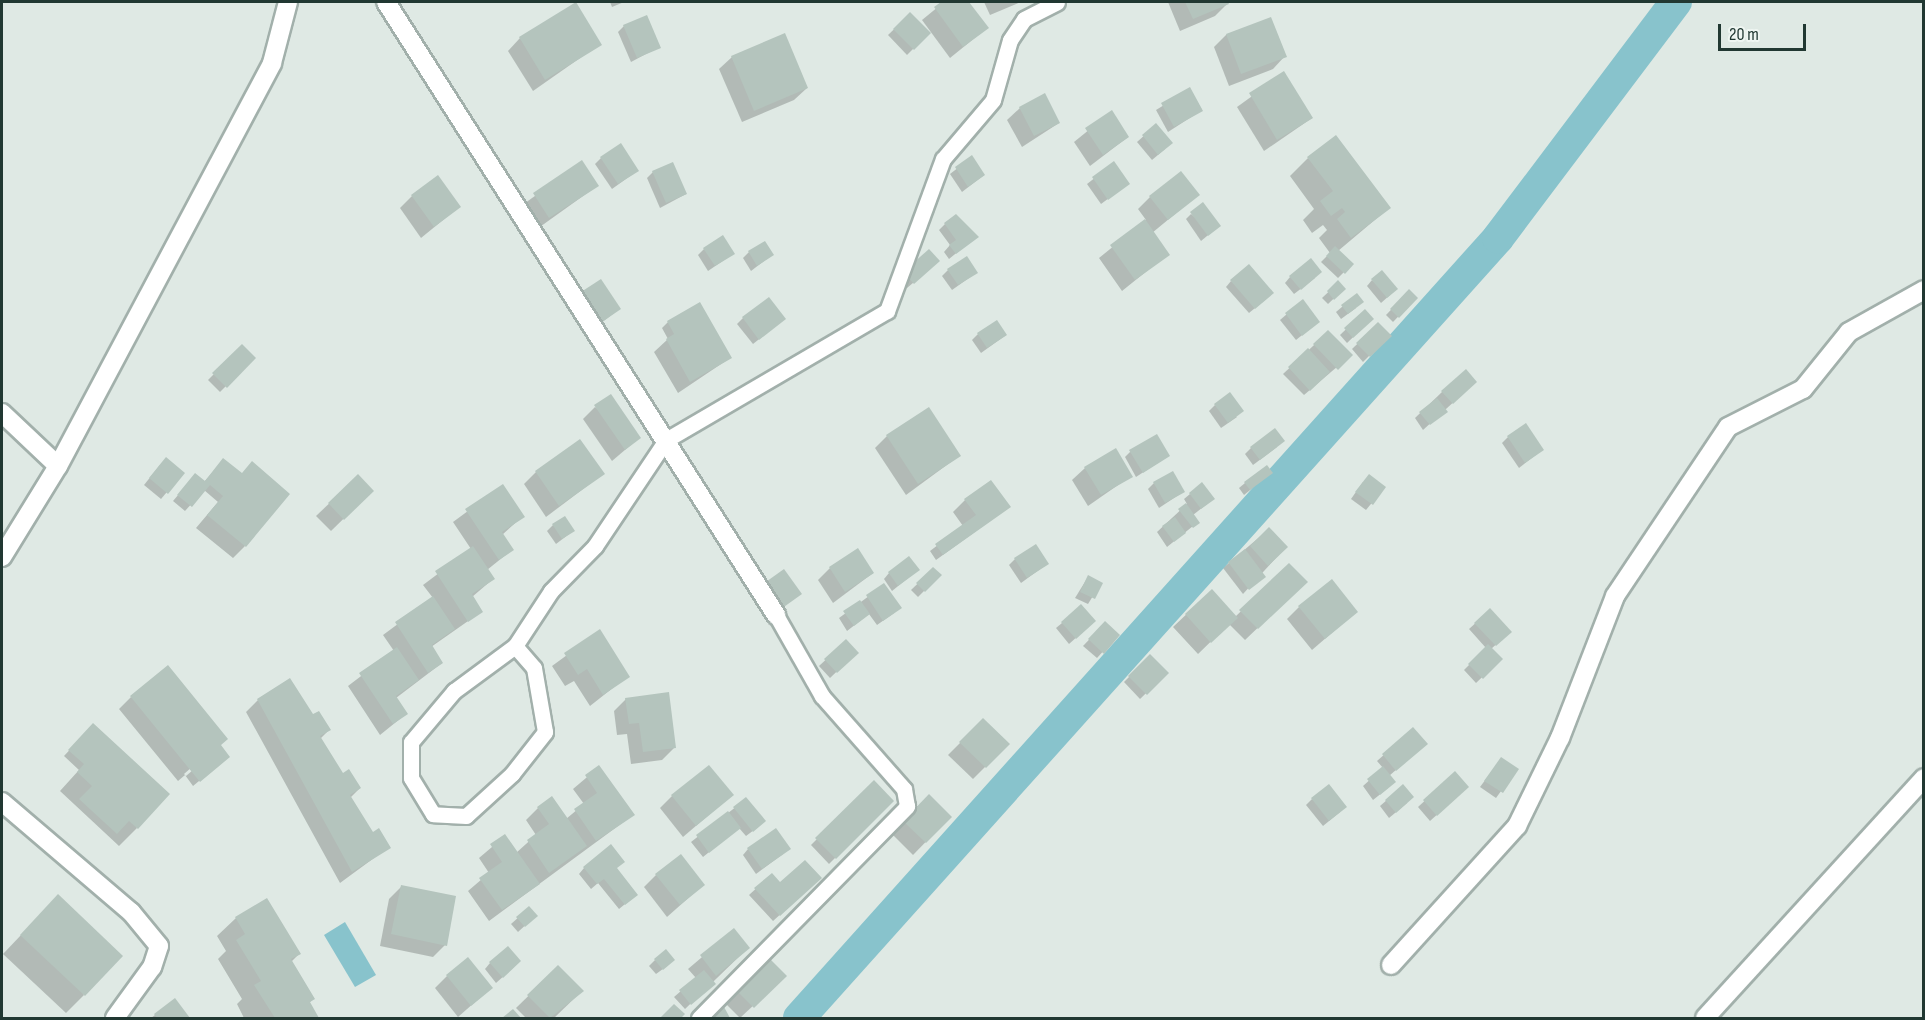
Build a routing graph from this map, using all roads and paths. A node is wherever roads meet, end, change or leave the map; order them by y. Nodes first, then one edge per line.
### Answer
1 (288, 2) edge
2 (386, 2) edge
3 (1057, 2) edge
4 (1923, 290) edge
5 (2, 413) edge
6 (666, 440) junction
7 (58, 466) junction
8 (2, 557) edge
9 (776, 615) joint
10 (515, 646) junction
11 (1923, 778) edge
12 (2, 802) edge
13 (1391, 966) dead end
14 (115, 1018) edge
15 (699, 1018) edge
16 (1705, 1018) edge

1 - 7 street
2 - 6 street
3 - 6 lane
4 - 13 street
5 - 7 street
6 - 9 street
6 - 10 lane
7 - 8 street
9 - 15 lane
10 - 10 lane
11 - 16 street
12 - 14 street

